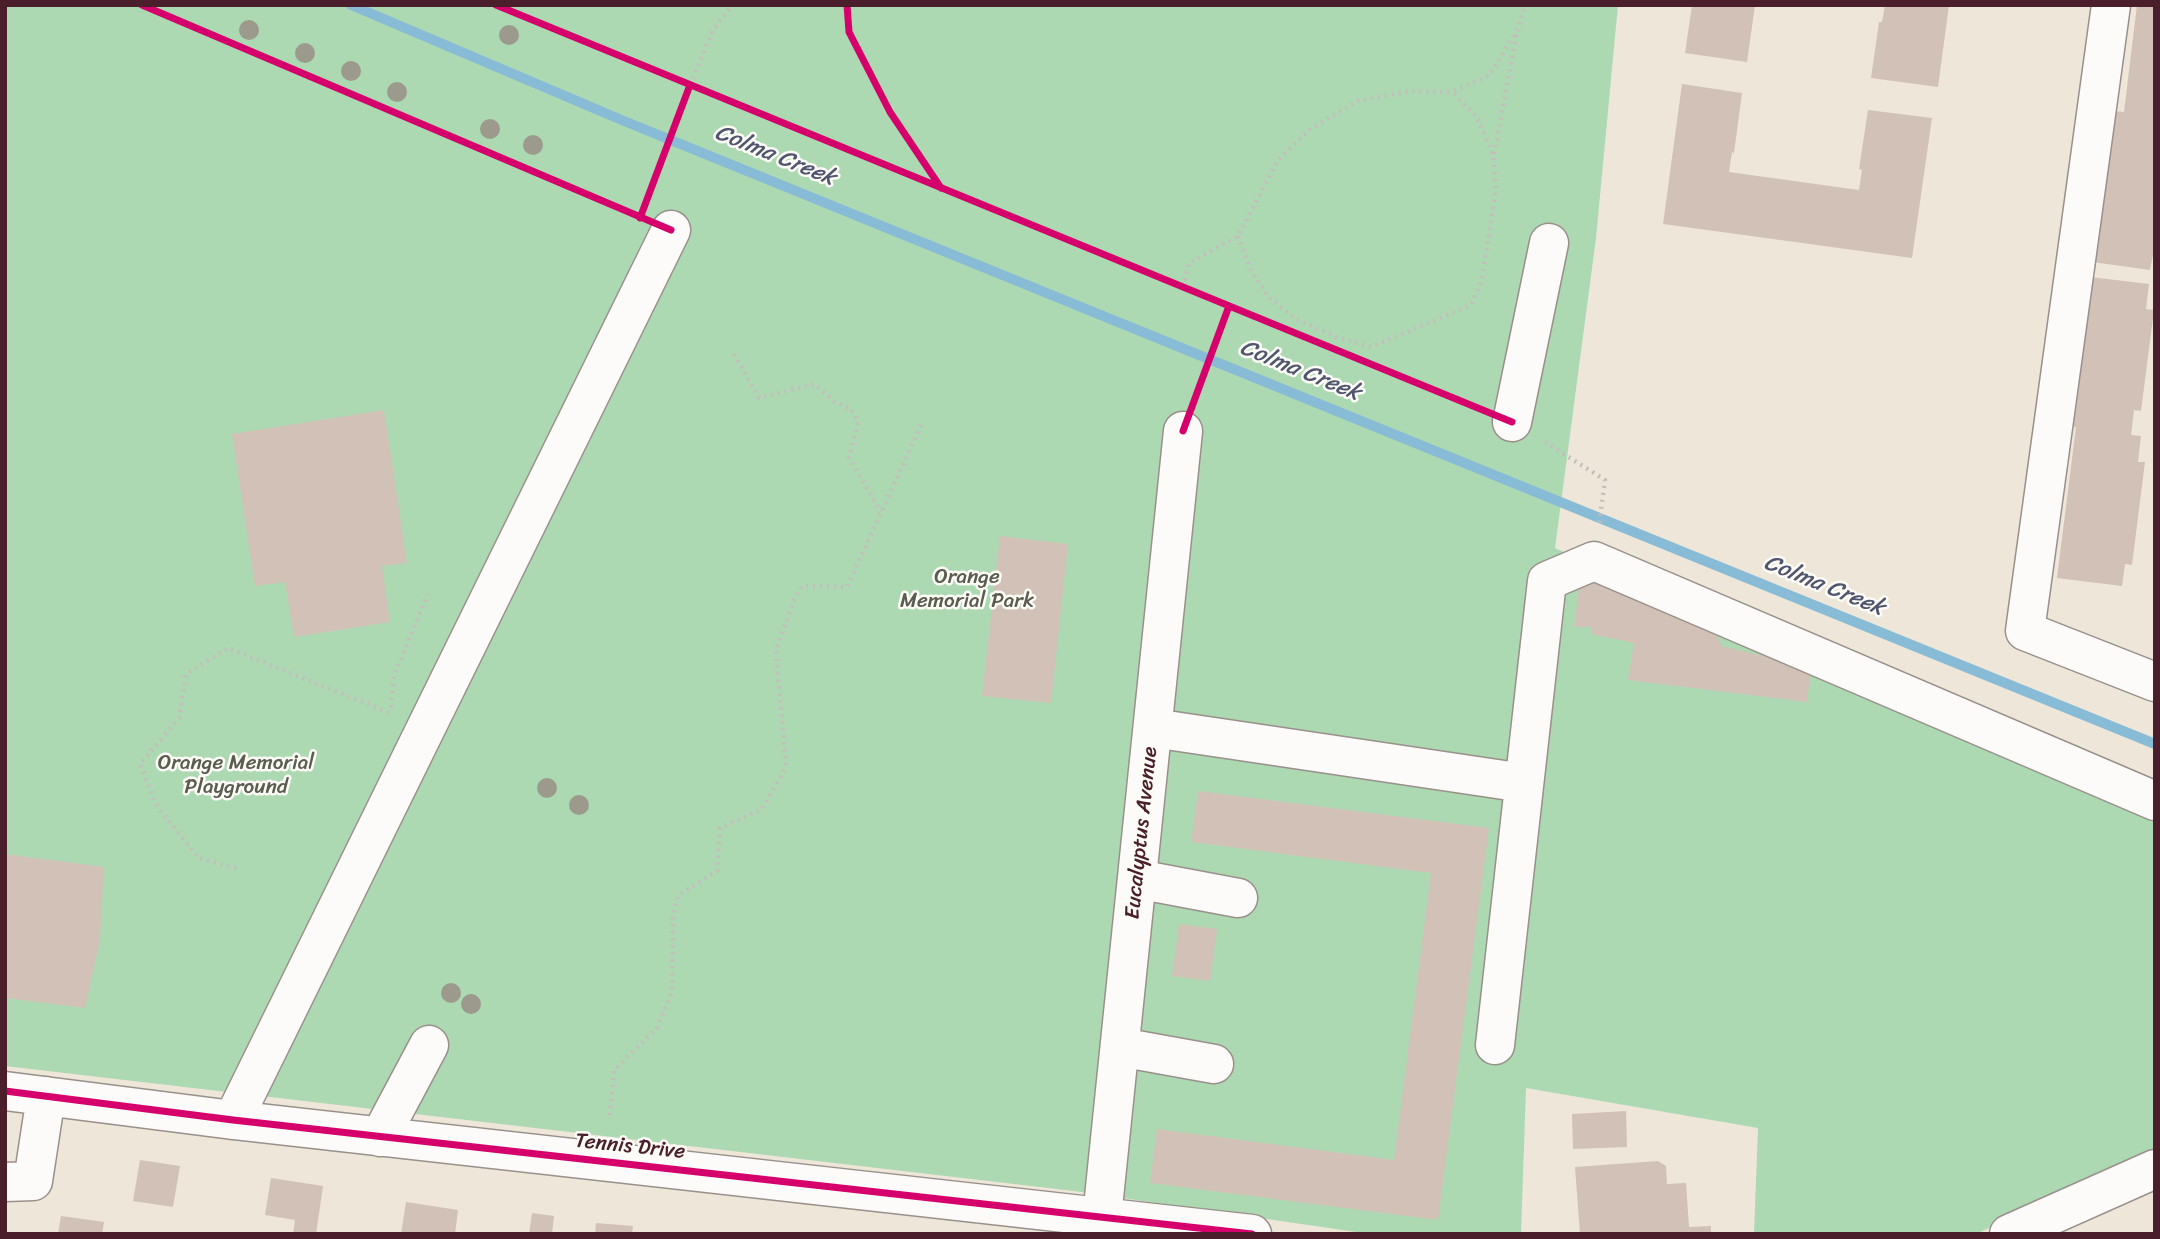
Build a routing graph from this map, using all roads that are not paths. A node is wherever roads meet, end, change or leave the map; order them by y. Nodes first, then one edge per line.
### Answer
1 (2111, 5) edge
2 (671, 230) dead end
3 (1549, 243) dead end
4 (1512, 422) road end
5 (1183, 432) dead end
6 (2155, 682) edge
7 (1153, 728) junction
8 (1524, 783) junction
9 (2155, 801) edge
10 (1137, 879) junction
11 (1238, 898) dead end
12 (429, 1045) dead end
13 (1495, 1045) dead end
14 (1120, 1047) junction
15 (1214, 1064) dead end
16 (5, 1091) edge
17 (46, 1096) junction
18 (233, 1120) junction
19 (380, 1137) junction
20 (2155, 1168) edge
21 (5, 1182) edge
22 (1102, 1225) edge
23 (1252, 1234) edge
24 (2009, 1234) edge

1 - 6 street
2 - 18 street
3 - 4 street
5 - 7 street, Eucalyptus Avenue
7 - 8 street
7 - 10 street, Eucalyptus Avenue
8 - 9 street
8 - 13 street
10 - 11 street
10 - 14 street, Eucalyptus Avenue
12 - 19 street
14 - 15 street
14 - 22 street, Eucalyptus Avenue
16 - 17 street, Tennis Drive
17 - 18 street, Tennis Drive
17 - 21 street
18 - 19 street, Tennis Drive
19 - 22 street, Tennis Drive
20 - 24 street
22 - 23 street, Tennis Drive

